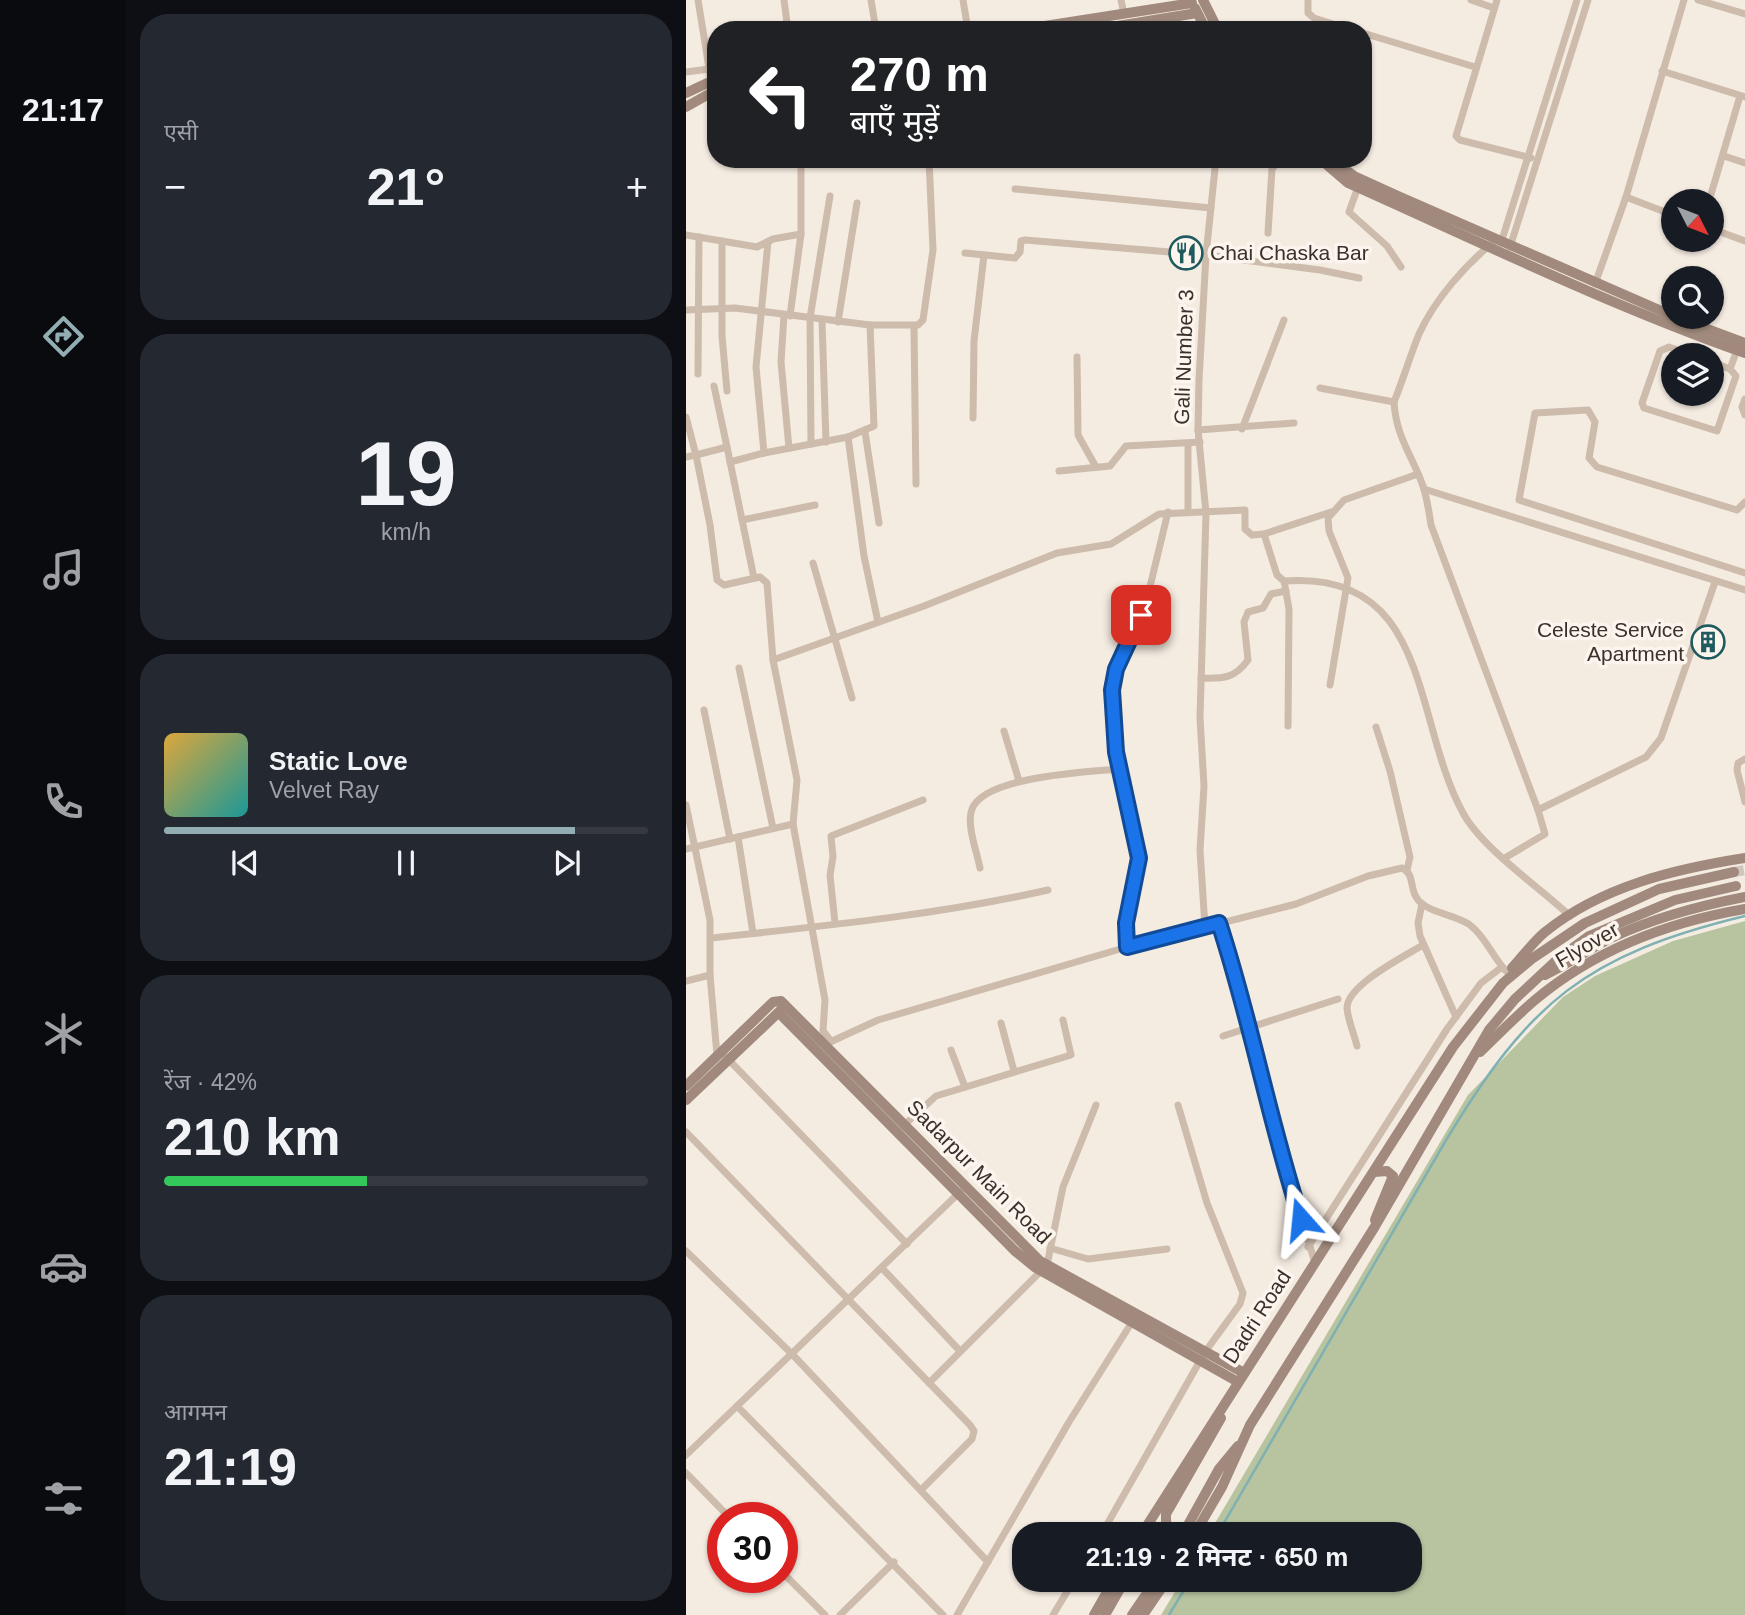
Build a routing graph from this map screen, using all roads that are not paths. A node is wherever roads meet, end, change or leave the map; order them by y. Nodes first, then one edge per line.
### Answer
1 (698, 0) edge
2 (784, 0) edge
3 (871, 0) edge
4 (963, 0) edge
5 (1121, 0) edge
6 (1308, 0) edge
7 (1471, 0) edge
8 (1577, 0) edge
9 (1588, 0) edge
10 (1684, 0) edge
11 (1698, 0) edge
12 (1196, 4) edge
13 (1496, 4) edge
14 (1124, 14) junction
15 (1745, 15) edge
16 (787, 21) edge
17 (874, 21) edge
18 (966, 21) edge
19 (1078, 21) edge
20 (1129, 21) edge
21 (1203, 21) edge
22 (1210, 21) edge
23 (1324, 21) edge
24 (1372, 36) edge
25 (707, 56) edge
26 (1475, 67) junction
27 (707, 69) edge
28 (1662, 71) junction
29 (686, 72) edge
30 (707, 86) edge
31 (707, 89) edge
32 (686, 93) edge
33 (1742, 96) edge
34 (686, 107) edge
35 (1724, 156) junction
36 (1528, 157) junction
37 (1539, 160) junction
38 (1745, 163) edge
39 (801, 168) edge
40 (929, 168) edge
41 (1215, 168) edge
42 (1273, 168) edge
43 (1329, 168) edge
44 (1344, 168) edge
45 (1358, 187) junction
46 (1015, 189) dead end
47 (1713, 189) edge
48 (830, 196) dead end
49 (1626, 197) junction
50 (857, 203) dead end
51 (1211, 208) junction
52 (1661, 210) edge
53 (1268, 233) dead end
54 (1724, 233) edge
55 (801, 234) junction
56 (686, 235) edge
57 (698, 237) junction
58 (722, 241) junction
59 (1745, 241) edge
60 (768, 242) junction
61 (1499, 244) junction
62 (965, 253) dead end
63 (984, 254) junction
64 (1206, 255) junction
65 (1401, 267) dead end
66 (1359, 278) dead end
67 (1595, 284) junction
68 (721, 308) junction
69 (686, 310) edge
70 (697, 310) junction
71 (1661, 311) edge
72 (760, 312) junction
73 (787, 316) junction
74 (810, 318) junction
75 (1284, 320) dead end
76 (822, 321) junction
77 (838, 323) junction
78 (870, 326) junction
79 (914, 326) junction
80 (1701, 329) edge
81 (1742, 349) edge
82 (1661, 351) edge
83 (1077, 357) dead end
84 (1724, 367) edge
85 (1730, 369) junction
86 (698, 374) dead end
87 (714, 386) dead end
88 (1320, 388) dead end
89 (727, 391) dead end
90 (1745, 399) edge
91 (1394, 402) junction
92 (1745, 415) edge
93 (686, 417) edge
94 (973, 418) dead end
95 (1294, 423) dead end
96 (1242, 429) junction
97 (1198, 430) junction
98 (865, 432) junction
99 (848, 437) junction
100 (826, 442) junction
101 (1200, 442) junction
102 (811, 444) junction
103 (1188, 444) junction
104 (727, 447) junction
105 (789, 448) junction
106 (764, 453) junction
107 (696, 455) junction
108 (686, 457) edge
109 (730, 462) junction
110 (1096, 467) junction
111 (1059, 471) dead end
112 (1418, 474) junction
113 (916, 484) dead end
114 (1424, 489) junction
115 (1745, 502) edge
116 (815, 505) dead end
117 (1332, 511) junction
118 (1168, 512) junction
119 (1188, 512) junction
120 (1206, 513) junction
121 (742, 520) junction
122 (879, 523) dead end
123 (1264, 534) junction
124 (813, 563) dead end
125 (1745, 573) edge
126 (754, 578) junction
127 (1284, 581) junction
128 (1716, 582) junction
129 (1348, 587) junction
130 (1745, 590) edge
131 (1286, 591) junction
132 (878, 622) junction
133 (836, 636) junction
134 (773, 660) junction
135 (739, 668) dead end
136 (1201, 678) junction
137 (1330, 685) dead end
138 (852, 698) dead end
139 (704, 710) dead end
140 (1288, 726) dead end
141 (1376, 727) dead end
142 (1004, 731) dead end
143 (1745, 759) edge
144 (1120, 769) junction
145 (1019, 781) junction
146 (923, 800) dead end
147 (1745, 802) edge
148 (686, 805) edge
149 (1538, 810) junction
150 (793, 824) junction
151 (773, 828) junction
152 (734, 838) junction
153 (695, 847) junction
154 (686, 849) edge
155 (1745, 858) edge
156 (1503, 859) junction
157 (980, 867) dead end
158 (1407, 870) junction
159 (1734, 872) tunnel mouth
160 (1736, 886) tunnel mouth
161 (1048, 890) dead end
162 (1745, 897) edge
163 (1422, 904) junction
164 (1745, 909) edge
165 (1571, 916) junction
166 (835, 923) junction
167 (1219, 923) junction
168 (813, 926) junction
169 (1205, 927) junction
170 (753, 933) junction
171 (711, 938) junction
172 (1423, 945) junction
173 (1127, 947) junction
174 (1505, 970) junction
175 (710, 975) junction
176 (686, 981) edge
177 (1534, 981) junction
178 (1503, 983) junction
179 (1338, 999) dead end
180 (1456, 1017) junction
181 (1063, 1020) dead end
182 (1001, 1023) dead end
183 (1251, 1028) junction
184 (1223, 1036) dead end
185 (825, 1045) junction
186 (1357, 1046) dead end
187 (951, 1050) dead end
188 (722, 1056) junction
189 (1472, 1060) junction
190 (1013, 1071) junction
191 (686, 1086) edge
192 (965, 1087) junction
193 (686, 1100) edge
194 (1096, 1105) dead end
195 (1178, 1105) dead end
196 (901, 1128) junction
197 (686, 1132) edge
198 (1374, 1172) junction
199 (962, 1191) junction
200 (1374, 1228) junction
201 (906, 1244) junction
202 (1308, 1247) junction
203 (1050, 1248) junction
204 (1167, 1249) dead end
205 (686, 1251) edge
206 (1315, 1263) junction
207 (882, 1268) junction
208 (1044, 1268) junction
209 (1057, 1276) junction
210 (848, 1299) junction
211 (1132, 1322) junction
212 (960, 1352) junction
213 (793, 1355) junction
214 (1203, 1356) junction
215 (1241, 1377) junction
216 (929, 1383) junction
217 (737, 1406) junction
218 (1223, 1408) junction
219 (1243, 1440) junction
220 (686, 1455) edge
221 (686, 1473) edge
222 (921, 1490) junction
223 (714, 1502) edge
224 (1108, 1522) edge
225 (1149, 1522) edge
226 (1202, 1522) edge
227 (894, 1562) junction
228 (988, 1562) junction
229 (798, 1588) edge
230 (1067, 1592) edge
231 (1107, 1592) edge
232 (1118, 1592) edge
233 (1148, 1592) edge
234 (1159, 1592) edge
235 (825, 1615) edge
236 (840, 1615) edge
237 (943, 1615) edge
238 (957, 1615) edge
239 (1053, 1615) edge
240 (1094, 1615) edge
241 (1105, 1615) edge
242 (1132, 1615) edge
243 (1143, 1615) edge

1 - 25 street
2 - 16 street
3 - 17 street
4 - 18 street
5 - 14 street
6 - 23 street
7 - 13 street
8 - 36 street
9 - 37 street
10 - 28 street
11 - 15 street
12 - 14 main road
12 - 20 main road
12 - 21 main road
12 - 22 main road
13 - 26 street
14 - 19 main road
24 - 26 street
26 - 36 street
27 - 29 street
28 - 33 street
28 - 49 street
30 - 32 main road
31 - 34 main road
33 - 35 street
35 - 38 street
35 - 47 street
36 - 37 street
36 - 61 street
37 - 61 street
39 - 55 street
40 - 79 street
41 - 51 street, Gali Number 3
42 - 53 street
43 - 45 main road
44 - 61 main road
45 - 61 main road
45 - 65 street
46 - 51 street
48 - 74 street
49 - 52 street
49 - 67 street
50 - 77 street
51 - 64 street, Gali Number 3
54 - 59 street
55 - 60 street
55 - 73 street
56 - 57 street
57 - 58 street
57 - 70 street
58 - 60 street
58 - 68 street
60 - 72 street
61 - 67 main road
61 - 81 main road
61 - 91 street
62 - 63 street
63 - 64 street
63 - 94 street
64 - 66 street
64 - 97 street, Gali Number 3
67 - 71 main road
68 - 70 street
68 - 72 street
68 - 89 street
69 - 70 street
70 - 86 street
72 - 73 street
72 - 106 street
73 - 74 street
73 - 105 street
74 - 76 street
74 - 102 street
75 - 96 street
76 - 77 street
76 - 100 street
77 - 78 street
78 - 79 street
78 - 98 street
79 - 113 street
80 - 81 main road
81 - 85 street
82 - 85 street
83 - 110 street
84 - 85 street
87 - 104 street
88 - 91 street
90 - 92 street
91 - 112 street
93 - 107 street
95 - 96 street
96 - 97 street
97 - 101 street, Gali Number 3
98 - 99 street
98 - 122 street
99 - 100 street
99 - 132 street
100 - 102 street
101 - 103 street
101 - 120 street, Gali Number 3
102 - 105 street
103 - 110 street
103 - 119 street
104 - 107 street
104 - 109 street
105 - 106 street
106 - 109 street
107 - 108 street
107 - 126 street
109 - 121 street
110 - 111 street
112 - 114 street
112 - 117 street
114 - 128 street
114 - 149 street
115 - 125 street
116 - 121 street
117 - 123 street
117 - 129 street
118 - 119 street
118 - 132 street
118 - 144 street
119 - 120 street
120 - 123 street
120 - 136 street, Gali Number 3
121 - 126 street
123 - 127 street
124 - 133 street
126 - 134 street
127 - 129 street
127 - 131 street
128 - 130 street
128 - 149 street
129 - 137 street
129 - 156 street
131 - 136 street
131 - 140 street
132 - 133 street
133 - 134 street
133 - 138 street
134 - 150 street
135 - 151 street
136 - 169 street, Gali Number 3
139 - 152 street
141 - 158 street
142 - 145 street
143 - 147 street
144 - 145 street
144 - 173 street
145 - 157 street
146 - 166 street
148 - 153 street
149 - 156 street
150 - 151 street
150 - 168 street
151 - 152 street
152 - 153 street
152 - 170 street
153 - 154 street
153 - 171 street
155 - 165 main road
156 - 165 street
158 - 163 street
158 - 167 street
159 - 178 main road
160 - 177 main road
161 - 166 street
162 - 177 main road
163 - 172 street
163 - 174 street
164 - 189 main road, Flyover
165 - 174 main road
166 - 168 street
167 - 169 street
167 - 183 street
168 - 170 street
168 - 185 street
169 - 173 street
170 - 171 street
171 - 175 street
172 - 180 street
172 - 186 street
173 - 185 street
174 - 178 main road
174 - 180 street
175 - 176 street
175 - 188 street
177 - 189 main road
178 - 198 main road, Dadri Road
179 - 183 street
180 - 202 street
181 - 190 street
182 - 190 street
183 - 184 street
183 - 202 street
185 - 188 main road, Sadarpur Main Road
185 - 196 main road, Sadarpur Main Road
187 - 192 street
188 - 191 main road, Sadarpur Main Road
188 - 193 main road, Sadarpur Main Road
188 - 201 street
189 - 200 main road
190 - 192 street
192 - 196 street
194 - 203 street
195 - 214 street
196 - 199 main road, Sadarpur Main Road
197 - 210 street
198 - 200 main road
198 - 206 main road, Dadri Road
199 - 201 street
199 - 208 main road, Sadarpur Main Road
200 - 219 main road
201 - 207 street
202 - 206 street
203 - 204 street
203 - 208 street
205 - 213 street
206 - 215 main road, Dadri Road
207 - 210 street
207 - 212 street
208 - 209 main road, Sadarpur Main Road
208 - 212 street
209 - 211 main road, Sadarpur Main Road
209 - 214 main road, Sadarpur Main Road
210 - 213 street
210 - 216 street
211 - 214 main road, Sadarpur Main Road
211 - 228 street
212 - 216 street
213 - 217 street
213 - 222 street
214 - 215 main road, Sadarpur Main Road
214 - 224 street
215 - 218 main road, Dadri Road
216 - 222 street
217 - 220 street
217 - 227 street
218 - 219 main road
218 - 225 main road, Dadri Road
219 - 226 main road
221 - 223 street
222 - 228 street
227 - 236 street
227 - 237 street
228 - 238 street
229 - 235 street
230 - 239 street
231 - 240 main road
232 - 241 main road
233 - 242 main road
234 - 243 main road

